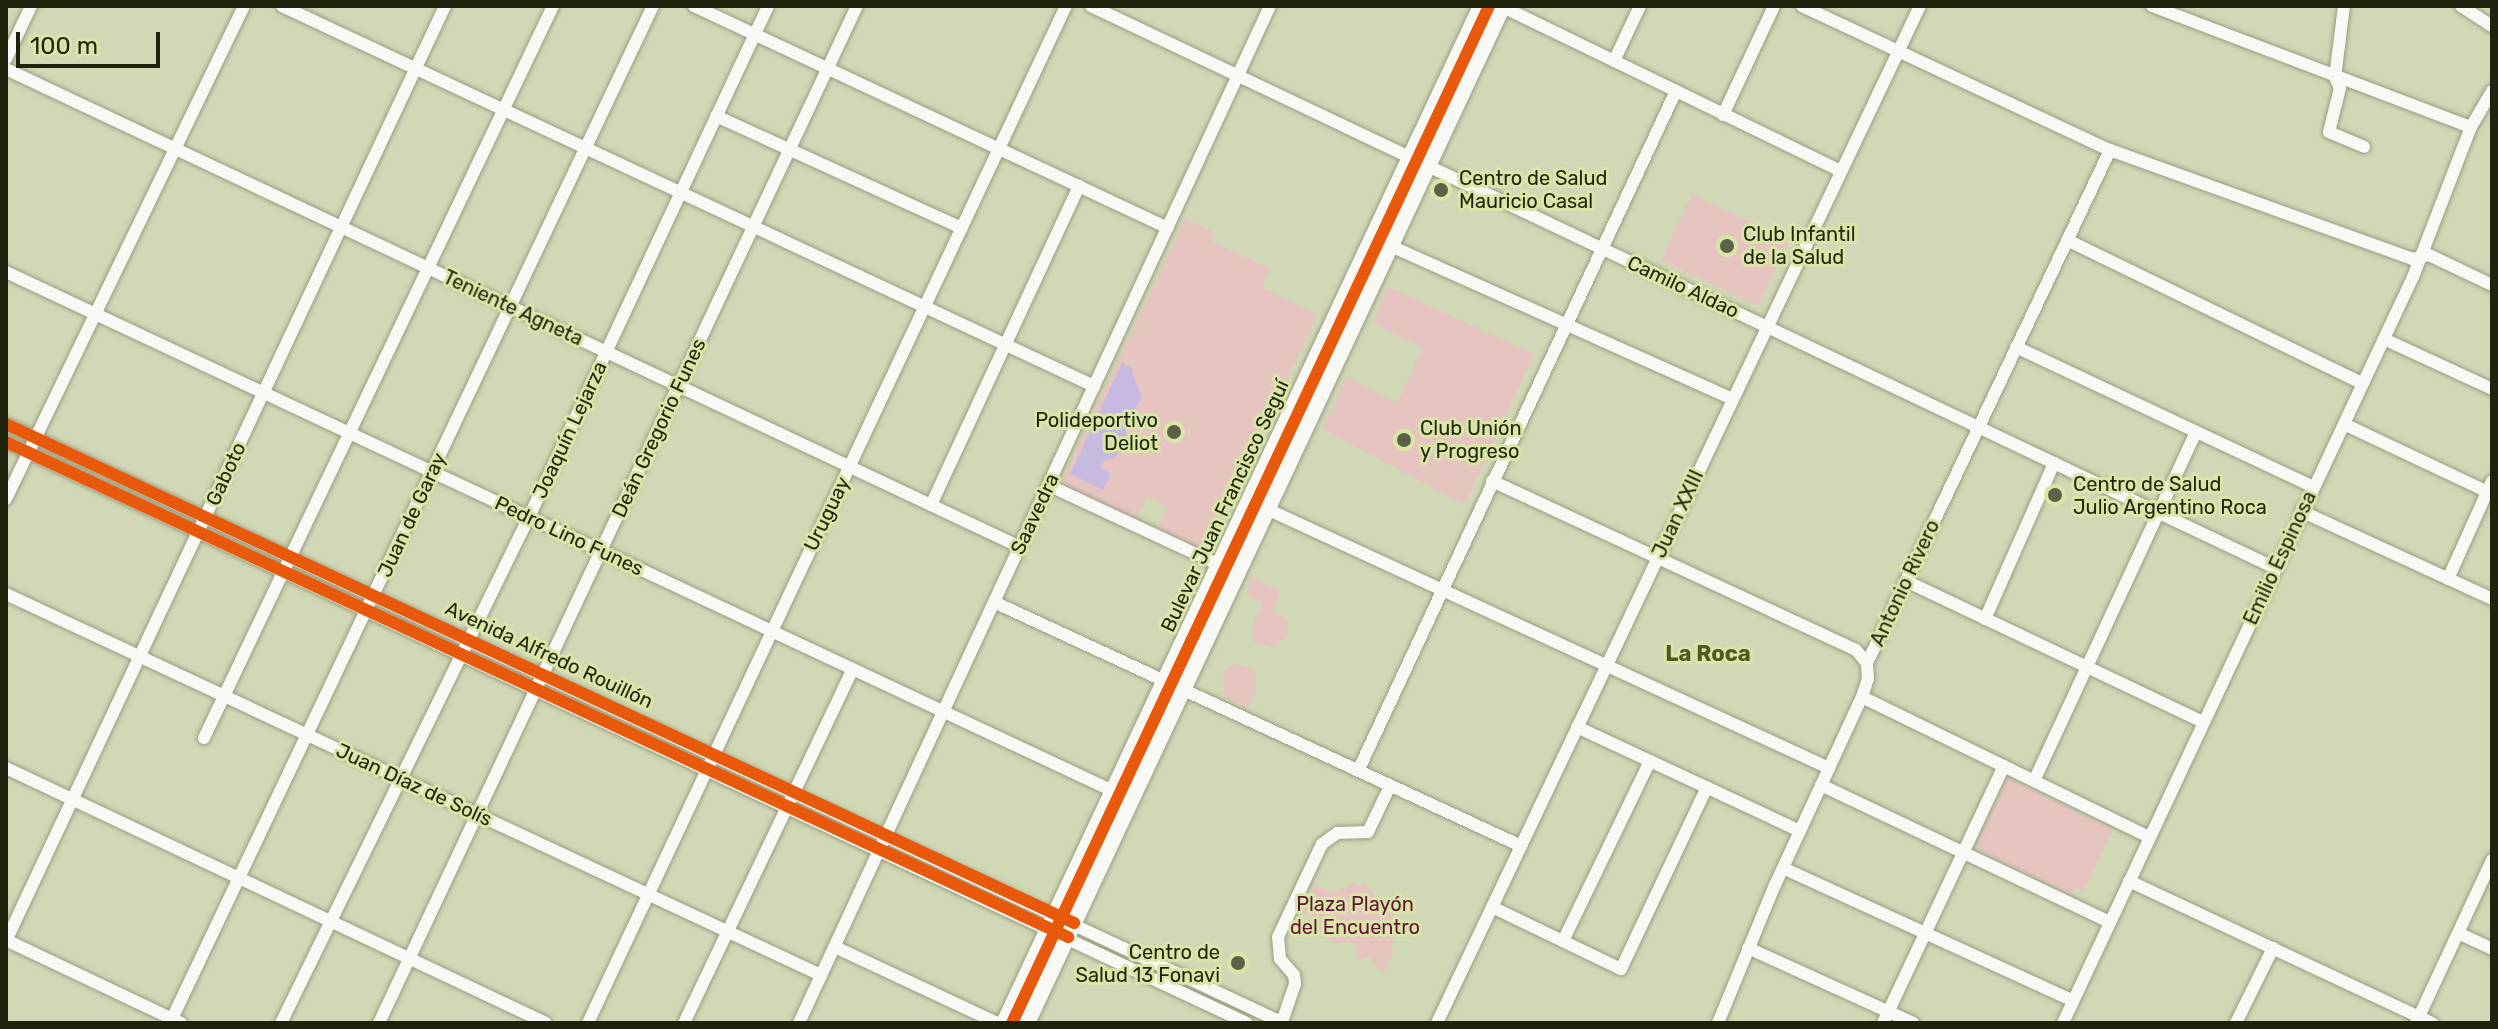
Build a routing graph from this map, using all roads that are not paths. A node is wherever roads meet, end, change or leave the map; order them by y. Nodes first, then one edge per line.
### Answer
1 (31, 6) edge
2 (244, 6) edge
3 (282, 6) edge
4 (445, 6) edge
5 (553, 6) edge
6 (653, 6) edge
7 (694, 6) edge
8 (768, 6) edge
9 (857, 6) edge
10 (1066, 6) edge
11 (1091, 6) edge
12 (1270, 6) edge
13 (1481, 6) edge
14 (1503, 6) edge
15 (1640, 6) edge
16 (1774, 6) edge
17 (1802, 6) edge
18 (1920, 6) edge
19 (2152, 6) edge
20 (2344, 6) edge
21 (2461, 6) edge
22 (2492, 26) edge
23 (755, 34) junction
24 (1898, 51) junction
25 (6, 59) edge
26 (1614, 61) junction
27 (828, 68) junction
28 (6, 69) edge
29 (415, 69) junction
30 (1238, 76) junction
31 (2335, 77) junction
32 (1676, 91) junction
33 (2492, 91) edge
34 (503, 110) junction
35 (1723, 115) junction
36 (716, 116) junction
37 (2471, 127) junction
38 (2364, 147) dead end
39 (175, 148) junction
40 (999, 149) junction
41 (585, 150) junction
42 (790, 150) junction
43 (2110, 150) junction
44 (1410, 157) junction
45 (1430, 167) junction
46 (1841, 171) junction
47 (1079, 186) junction
48 (681, 193) junction
49 (342, 227) junction
50 (753, 227) junction
51 (962, 228) junction
52 (1168, 228) junction
53 (2067, 240) junction
54 (1393, 247) junction
55 (1601, 248) junction
56 (2421, 259) junction
57 (428, 267) junction
58 (6, 272) edge
59 (2492, 285) edge
60 (510, 307) junction
61 (925, 307) junction
62 (95, 314) junction
63 (1566, 323) junction
64 (1767, 327) junction
65 (2384, 339) junction
66 (1005, 345) junction
67 (2016, 347) junction
68 (606, 352) junction
69 (2362, 383) junction
70 (678, 386) junction
71 (1094, 386) junction
72 (2492, 389) edge
73 (264, 393) junction
74 (1733, 399) junction
75 (6, 424) edge
76 (2344, 424) junction
77 (1978, 427) junction
78 (2196, 432) junction
79 (349, 433) junction
80 (36, 438) junction
81 (6, 442) edge
82 (28, 453) junction
83 (2054, 463) junction
84 (850, 467) junction
85 (433, 472) junction
86 (1492, 481) junction
87 (1048, 485) junction
88 (2313, 487) junction
89 (2490, 489) edge
90 (6, 499) edge
91 (931, 505) junction
92 (1269, 510) junction
93 (2301, 511) junction
94 (2158, 512) junction
95 (206, 517) junction
96 (529, 517) junction
97 (199, 532) junction
98 (1020, 547) junction
99 (601, 551) junction
100 (290, 556) junction
101 (1658, 557) junction
102 (1219, 565) junction
103 (2275, 568) junction
104 (283, 571) junction
105 (1239, 574) junction
106 (2448, 579) junction
107 (1906, 581) junction
108 (1442, 588) junction
109 (6, 594) edge
110 (374, 596) junction
111 (2492, 599) edge
112 (994, 602) junction
113 (367, 611) junction
114 (1985, 619) junction
115 (771, 631) junction
116 (469, 640) junction
117 (461, 654) junction
118 (140, 657) junction
119 (1607, 663) junction
120 (1867, 663) junction
121 (2087, 667) junction
122 (853, 669) junction
123 (543, 674) junction
124 (1165, 681) junction
125 (536, 689) junction
126 (1184, 690) junction
127 (223, 696) junction
128 (1862, 697) junction
129 (943, 711) junction
130 (2203, 722) junction
131 (1577, 727) junction
132 (307, 735) junction
133 (204, 738) dead end
134 (714, 754) junction
135 (1650, 761) junction
136 (2004, 766) junction
137 (6, 768) edge
138 (1829, 768) junction
139 (707, 769) junction
140 (1358, 771) junction
141 (401, 779) junction
142 (2034, 781) junction
143 (1821, 785) junction
144 (1390, 786) junction
145 (1707, 787) junction
146 (1113, 791) junction
147 (796, 793) junction
148 (1132, 800) junction
149 (72, 801) junction
150 (789, 807) junction
151 (477, 814) junction
152 (1800, 831) junction
153 (886, 835) junction
154 (2149, 837) junction
155 (1521, 846) junction
156 (880, 850) junction
157 (1963, 853) junction
158 (2492, 860) edge
159 (1783, 868) junction
160 (238, 879) junction
161 (2129, 881) junction
162 (648, 894) junction
163 (1492, 907) junction
164 (1052, 921) junction
165 (331, 922) junction
166 (2110, 922) junction
167 (1071, 930) junction
168 (729, 932) junction
169 (2458, 933) junction
170 (1925, 934) junction
171 (6, 940) edge
172 (1563, 941) junction
173 (835, 947) junction
174 (1748, 948) junction
175 (2273, 948) junction
176 (2492, 949) edge
177 (409, 959) junction
178 (821, 975) junction
179 (2073, 1001) junction
180 (514, 1008) junction
181 (1886, 1017) edge
182 (2417, 1020) edge
183 (174, 1021) edge
184 (281, 1023) edge
185 (379, 1023) edge
186 (507, 1023) edge
187 (546, 1023) edge
188 (588, 1023) edge
189 (684, 1023) edge
190 (799, 1023) edge
191 (997, 1023) edge
192 (1004, 1023) edge
193 (1027, 1023) edge
194 (1247, 1023) edge
195 (1282, 1023) edge
196 (1437, 1023) edge
197 (1718, 1023) edge
198 (1913, 1023) edge
199 (2063, 1023) edge
200 (2236, 1023) edge
201 (2432, 1023) edge

1 - 25 street
2 - 39 street
3 - 29 street
4 - 29 street, Gaboto
5 - 34 street
6 - 41 street, Juan de Garay
7 - 23 street
8 - 23 street, Joaquín Lejarza
9 - 27 street, Deán Gregorio Funes
10 - 40 street, Uruguay
11 - 30 street, Camilo Aldao
12 - 30 street, Saavedra
13 - 44 main road, Bulevar Juan Francisco Seguí
14 - 26 street
14 - 45 main road, Bulevar Juan Francisco Seguí
15 - 26 street
16 - 35 street
17 - 24 street
18 - 24 street, Juan XXIII
19 - 31 street
20 - 31 street
21 - 22 street
23 - 27 street
23 - 36 street, Joaquín Lejarza
24 - 43 street
24 - 46 street, Juan XXIII
26 - 32 street
27 - 40 street
27 - 42 street, Deán Gregorio Funes
28 - 39 street, Teniente Agneta
29 - 34 street
29 - 49 street, Gaboto
30 - 44 street, Camilo Aldao
30 - 52 street, Saavedra
31 - 37 street
31 - 38 street
32 - 35 street
32 - 55 street
33 - 37 street, Emilio Espinosa
34 - 41 street
34 - 57 street
35 - 46 street
36 - 42 street
36 - 48 street, Joaquín Lejarza
37 - 56 street, Emilio Espinosa
39 - 49 street, Teniente Agneta
39 - 62 street
40 - 47 street
40 - 51 street, Uruguay
41 - 48 street
41 - 60 street, Juan de Garay
42 - 50 street, Deán Gregorio Funes
42 - 51 street
43 - 53 street, Antonio Rivero
43 - 56 street
44 - 45 street, Camilo Aldao
44 - 102 main road, Bulevar Juan Francisco Seguí
45 - 54 main road, Bulevar Juan Francisco Seguí
45 - 55 street, Camilo Aldao
46 - 64 street, Juan XXIII
47 - 52 street
47 - 66 street
48 - 50 street
48 - 68 street, Joaquín Lejarza
49 - 57 street, Teniente Agneta
49 - 73 street, Gaboto
50 - 61 street
50 - 70 street, Deán Gregorio Funes
51 - 61 street, Uruguay
52 - 71 street, Saavedra
53 - 67 street, Antonio Rivero
53 - 69 street
54 - 63 street
54 - 92 main road, Bulevar Juan Francisco Seguí
55 - 63 street
55 - 64 street, Camilo Aldao
56 - 59 street
56 - 65 street, Emilio Espinosa
57 - 60 street, Teniente Agneta
57 - 79 street
58 - 62 street, Pedro Lino Funes
60 - 68 street, Teniente Agneta
60 - 85 street, Juan de Garay
61 - 66 street
61 - 84 street, Uruguay
62 - 73 street, Pedro Lino Funes
62 - 80 street
63 - 74 street
63 - 86 street
64 - 74 street, Juan XXIII
64 - 77 street, Camilo Aldao
65 - 69 street, Emilio Espinosa
65 - 72 street
66 - 71 street
66 - 91 street
67 - 77 street, Antonio Rivero
67 - 78 street
68 - 70 street, Teniente Agneta
68 - 96 street, Joaquín Lejarza
69 - 76 street, Emilio Espinosa
70 - 84 street, Teniente Agneta
70 - 99 street, Deán Gregorio Funes
71 - 87 street, Saavedra
73 - 79 street, Pedro Lino Funes
73 - 95 street, Gaboto
74 - 101 street, Juan XXIII
75 - 80 street, Avenida Alfredo Rouillón
76 - 88 street, Emilio Espinosa
76 - 89 street
77 - 83 street, Camilo Aldao
77 - 107 street, Antonio Rivero
78 - 88 street
78 - 94 street
79 - 85 street, Pedro Lino Funes
79 - 100 street
80 - 82 street
80 - 95 street, Avenida Alfredo Rouillón
81 - 82 street, Avenida Alfredo Rouillón
82 - 90 street
82 - 97 street, Avenida Alfredo Rouillón
83 - 94 street, Camilo Aldao
83 - 114 street
84 - 91 street, Teniente Agneta
84 - 115 street, Uruguay
85 - 96 street, Pedro Lino Funes
85 - 110 street, Juan de Garay
86 - 101 street
86 - 108 street
87 - 98 street, Saavedra
87 - 102 street
88 - 93 street, Emilio Espinosa
89 - 106 street
91 - 98 street, Teniente Agneta
92 - 105 main road, Bulevar Juan Francisco Seguí
92 - 108 street
93 - 103 street, Emilio Espinosa
93 - 106 street
94 - 103 street, Camilo Aldao
94 - 121 street
95 - 97 street, Gaboto
95 - 100 street, Avenida Alfredo Rouillón
96 - 99 street, Pedro Lino Funes
96 - 116 street, Joaquín Lejarza
97 - 104 street, Avenida Alfredo Rouillón
97 - 118 street, Gaboto
98 - 112 street, Saavedra
99 - 115 street, Pedro Lino Funes
99 - 123 street, Deán Gregorio Funes
100 - 104 street
100 - 110 street, Avenida Alfredo Rouillón
101 - 119 street, Juan XXIII
101 - 120 street
102 - 105 street
102 - 124 main road, Bulevar Juan Francisco Seguí
103 - 130 street, Emilio Espinosa
104 - 113 street, Avenida Alfredo Rouillón
104 - 127 street
105 - 126 main road, Bulevar Juan Francisco Seguí
106 - 111 street
107 - 114 street
107 - 120 street, Antonio Rivero
108 - 119 street
108 - 140 street
109 - 118 street, Juan Díaz de Solís
110 - 113 street, Juan de Garay
110 - 116 street, Avenida Alfredo Rouillón
112 - 124 street
112 - 129 street, Saavedra
113 - 117 street, Avenida Alfredo Rouillón
113 - 132 street, Juan de Garay
114 - 121 street
115 - 122 street, Pedro Lino Funes
115 - 134 street, Uruguay
116 - 117 street, Joaquín Lejarza
116 - 123 street, Avenida Alfredo Rouillón
117 - 125 street, Avenida Alfredo Rouillón
117 - 141 street, Joaquín Lejarza
118 - 127 street, Juan Díaz de Solís
118 - 149 street, Gaboto
119 - 131 street, Juan XXIII
119 - 138 street
120 - 128 street, Antonio Rivero
121 - 130 street
121 - 142 street
122 - 129 street, Pedro Lino Funes
122 - 147 street
123 - 125 street, Deán Gregorio Funes
123 - 134 street, Avenida Alfredo Rouillón
124 - 126 street
124 - 146 main road, Bulevar Juan Francisco Seguí
125 - 139 street, Avenida Alfredo Rouillón
125 - 151 street, Deán Gregorio Funes
126 - 140 street
126 - 148 main road, Bulevar Juan Francisco Seguí
127 - 132 street, Juan Díaz de Solís
127 - 133 street
128 - 136 street
128 - 138 street, Antonio Rivero
129 - 146 street, Pedro Lino Funes
129 - 153 street, Saavedra
130 - 154 street, Emilio Espinosa
131 - 135 street
131 - 155 street, Juan XXIII
132 - 141 street, Juan Díaz de Solís
132 - 160 street, Juan de Garay
134 - 139 street, Uruguay
134 - 147 street, Avenida Alfredo Rouillón
135 - 145 street
135 - 172 street
136 - 142 street
136 - 157 street
137 - 149 street
138 - 143 street, Antonio Rivero
139 - 150 street, Avenida Alfredo Rouillón
139 - 162 street, Uruguay
140 - 144 street
141 - 151 street, Juan Díaz de Solís
141 - 165 street, Joaquín Lejarza
142 - 154 street
143 - 152 street, Antonio Rivero
143 - 157 street
144 - 155 street
144 - 195 street
145 - 152 street
145 - 172 street
146 - 148 street, Pedro Lino Funes
146 - 164 main road, Bulevar Juan Francisco Seguí
147 - 150 street
147 - 153 street, Avenida Alfredo Rouillón
148 - 167 main road, Bulevar Juan Francisco Seguí
149 - 160 street
149 - 171 street, Gaboto
150 - 156 street, Avenida Alfredo Rouillón
150 - 168 street
151 - 162 street, Juan Díaz de Solís
151 - 177 street, Deán Gregorio Funes
152 - 159 street, Antonio Rivero
153 - 156 street, Saavedra
153 - 164 street, Avenida Alfredo Rouillón
154 - 161 street, Emilio Espinosa
155 - 163 street, Juan XXIII
156 - 164 street, Avenida Alfredo Rouillón
156 - 173 street, Saavedra
157 - 166 street
157 - 170 street
158 - 169 street
159 - 170 street
159 - 174 street, Antonio Rivero
160 - 165 street
160 - 183 street, Juan de Garay
161 - 166 street, Emilio Espinosa
161 - 175 street
162 - 168 street, Juan Díaz de Solís
162 - 188 street, Uruguay
163 - 172 street
163 - 196 street, Juan XXIII
164 - 167 street, Avenida Alfredo Rouillón
164 - 192 main road, Bulevar Juan Francisco Seguí
165 - 177 street
165 - 184 street, Joaquín Lejarza
166 - 179 street, Emilio Espinosa
167 - 193 main road, Bulevar Juan Francisco Seguí
167 - 194 street, Avenida Alfredo Rouillón
167 - 195 street, Avenida Alfredo Rouillón
168 - 178 street, Juan Díaz de Solís
168 - 189 street
169 - 176 street
169 - 182 street
170 - 179 street
170 - 181 street
171 - 183 street
173 - 178 street, Saavedra
173 - 191 street
174 - 181 street
174 - 197 street, Antonio Rivero
175 - 182 street
175 - 200 street
177 - 180 street
177 - 185 street, Deán Gregorio Funes
178 - 190 street, Saavedra
179 - 199 street, Emilio Espinosa
180 - 186 street
180 - 187 street
181 - 198 street
182 - 201 street

